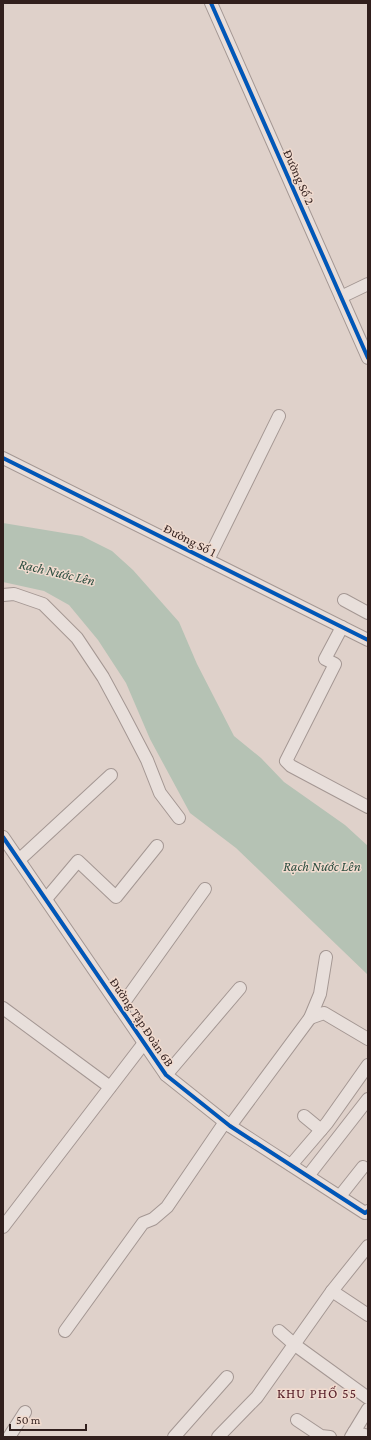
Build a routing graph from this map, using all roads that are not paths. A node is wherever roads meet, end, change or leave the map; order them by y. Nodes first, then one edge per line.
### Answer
1 (211, 3) edge
2 (368, 284) edge
3 (341, 297) junction
4 (368, 358) edge
5 (279, 416) dead end
6 (3, 458) edge
7 (208, 560) junction
8 (3, 595) edge
9 (344, 600) dead end
10 (368, 613) edge
11 (342, 627) junction
12 (368, 640) edge
13 (111, 775) dead end
14 (368, 807) edge
15 (179, 818) dead end
16 (3, 837) edge
17 (157, 846) dead end
18 (20, 860) junction
19 (205, 889) dead end
20 (46, 899) junction
21 (326, 957) dead end
22 (240, 988) dead end
23 (3, 1008) edge
24 (120, 1008) junction
25 (310, 1018) junction
26 (368, 1039) edge
27 (144, 1043) junction
28 (368, 1065) edge
29 (166, 1075) junction
30 (110, 1087) junction
31 (368, 1099) edge
32 (304, 1116) dead end
33 (228, 1124) junction
34 (321, 1130) junction
35 (291, 1165) junction
36 (363, 1167) dead end
37 (308, 1176) junction
38 (340, 1196) junction
39 (367, 1213) edge
40 (3, 1228) edge
41 (368, 1246) edge
42 (332, 1291) junction
43 (368, 1315) edge
44 (279, 1330) dead end
45 (65, 1331) dead end
46 (295, 1345) junction
47 (227, 1376) dead end
48 (368, 1398) edge
49 (368, 1409) edge
50 (25, 1412) dead end
51 (298, 1420) dead end
52 (3, 1435) edge
53 (353, 1435) edge
54 (368, 1436) edge
55 (8, 1437) edge
56 (174, 1437) edge
57 (218, 1437) edge
58 (330, 1437) edge

1 - 3 street, Đường Số 2
2 - 3 street
3 - 4 street, Đường Số 2
5 - 7 street
6 - 7 street, Đường Số 1
7 - 11 street, Đường Số 1
8 - 15 street
9 - 10 street
11 - 12 street, Đường Số 1
11 - 14 street
13 - 18 street
16 - 18 street, Đường Tập Đoàn 6B
17 - 20 street
18 - 20 street, Đường Tập Đoàn 6B
19 - 24 street
20 - 24 street, Đường Tập Đoàn 6B
21 - 25 street
22 - 29 street
23 - 30 street
24 - 27 street, Đường Tập Đoàn 6B
25 - 26 street
25 - 33 street
27 - 29 street, Đường Tập Đoàn 6B
27 - 30 street
28 - 34 street
29 - 33 street, Đường Tập Đoàn 6B
30 - 40 street
31 - 37 street
32 - 34 street
33 - 35 street, Đường Tập Đoàn 6B
33 - 45 street
34 - 35 street
35 - 37 street, Đường Tập Đoàn 6B
36 - 38 street
37 - 38 street, Đường Tập Đoàn 6B
38 - 39 street, Đường Tập Đoàn 6B
41 - 42 street
42 - 43 street
42 - 46 street
44 - 46 street
46 - 48 street
46 - 57 street
47 - 56 street
49 - 53 street
50 - 55 street
51 - 58 street
52 - 55 street
53 - 54 street

